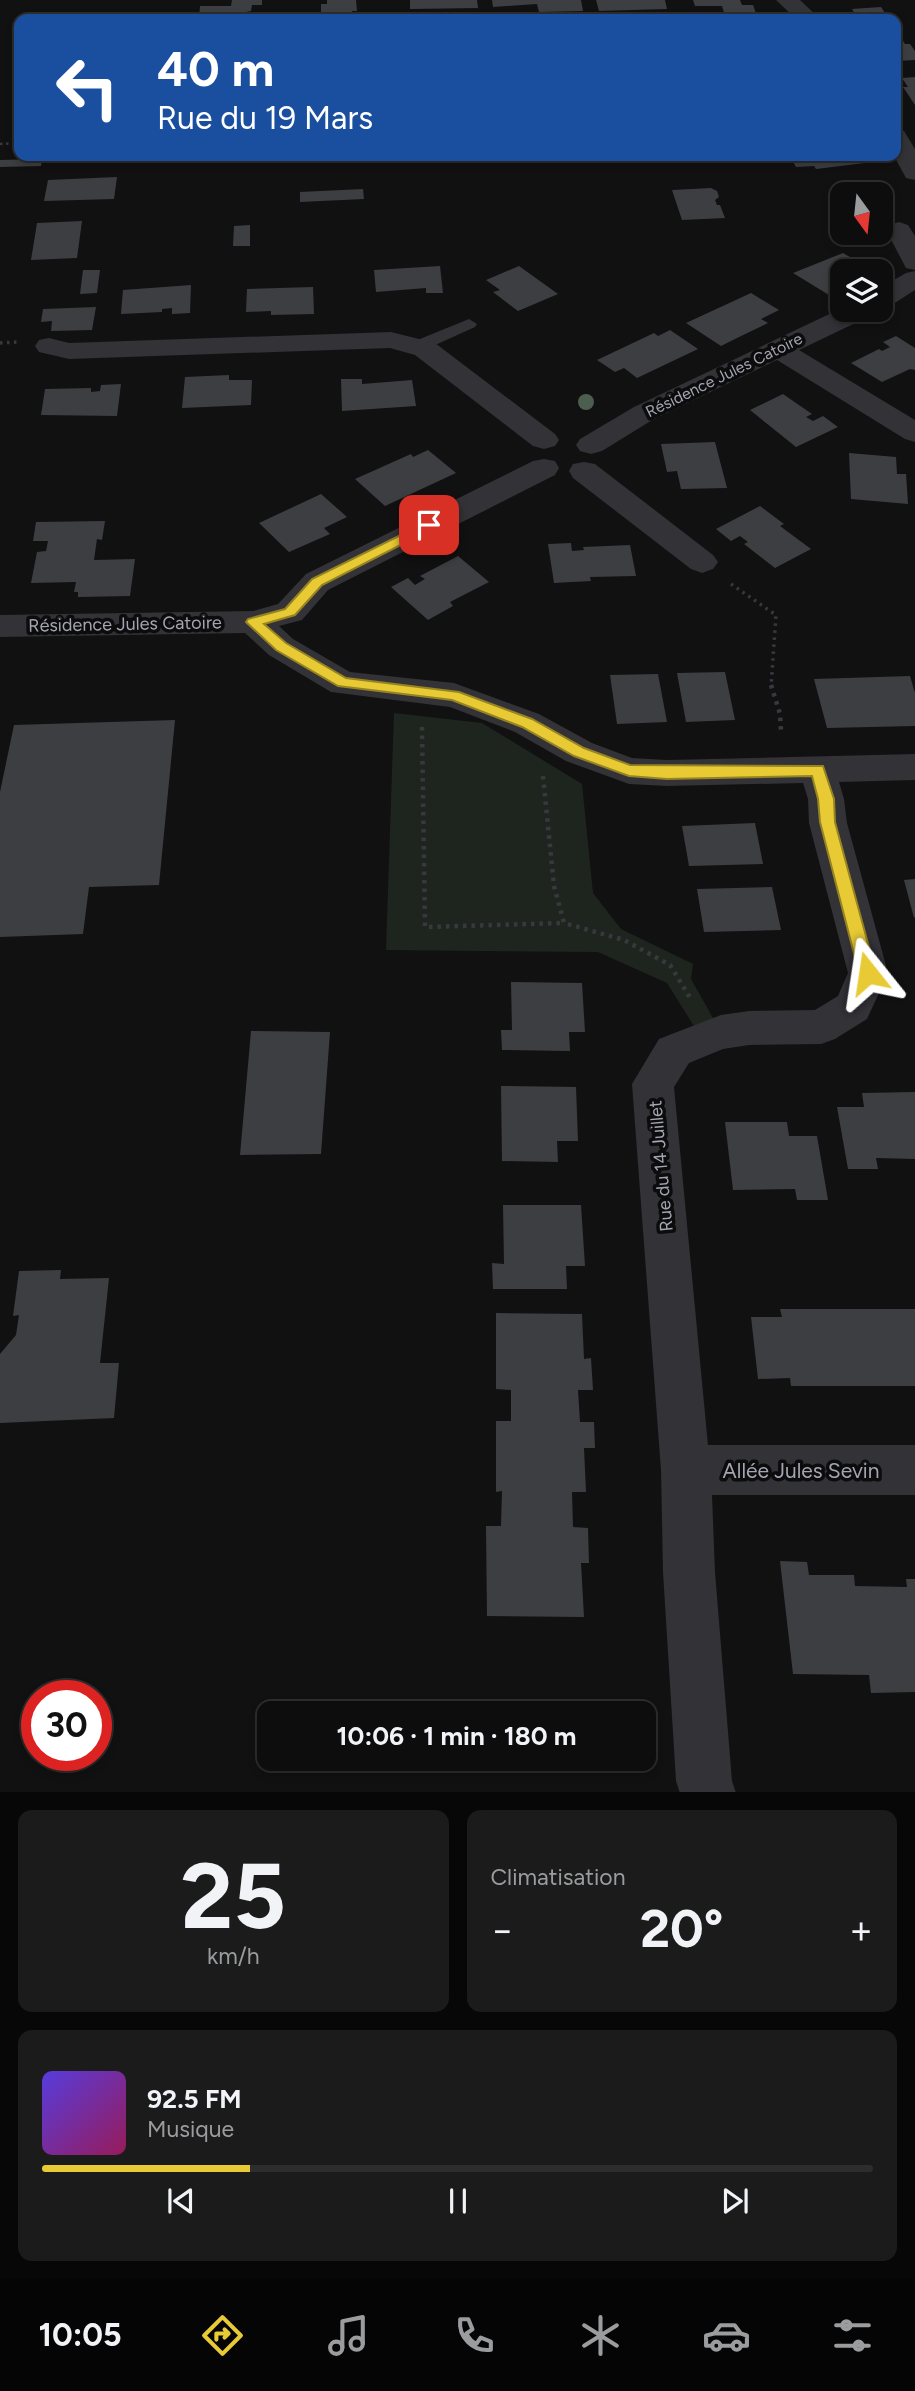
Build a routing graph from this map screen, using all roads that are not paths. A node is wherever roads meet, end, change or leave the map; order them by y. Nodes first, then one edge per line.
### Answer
1 (787, 0) edge
2 (803, 14) edge
3 (901, 152) edge
4 (912, 187) edge
5 (899, 230) dead end
6 (915, 262) edge
7 (915, 279) edge
8 (893, 292) edge
9 (835, 322) edge
10 (469, 324) dead end
11 (49, 346) dead end
12 (416, 347) junction
13 (779, 349) junction
14 (915, 433) edge
15 (544, 454) junction
16 (588, 458) junction
17 (702, 562) road end
18 (253, 622) junction
19 (0, 626) edge
20 (915, 767) edge
21 (817, 770) junction
22 (686, 1470) junction
23 (915, 1470) edge
24 (708, 1792) edge

1 - 2 street
3 - 4 street
5 - 6 street
7 - 8 street
9 - 13 street, Résidence Jules Catoire
10 - 12 lane
11 - 12 street
12 - 15 street
13 - 14 street
13 - 16 street, Résidence Jules Catoire
15 - 16 street
15 - 18 street, Résidence Jules Catoire
16 - 17 street
18 - 19 street, Résidence Jules Catoire
18 - 21 street
20 - 21 street
21 - 22 street, Rue du 14 Juillet
22 - 23 street, Allée Jules Sevin
22 - 24 street, Rue du 14 Juillet

